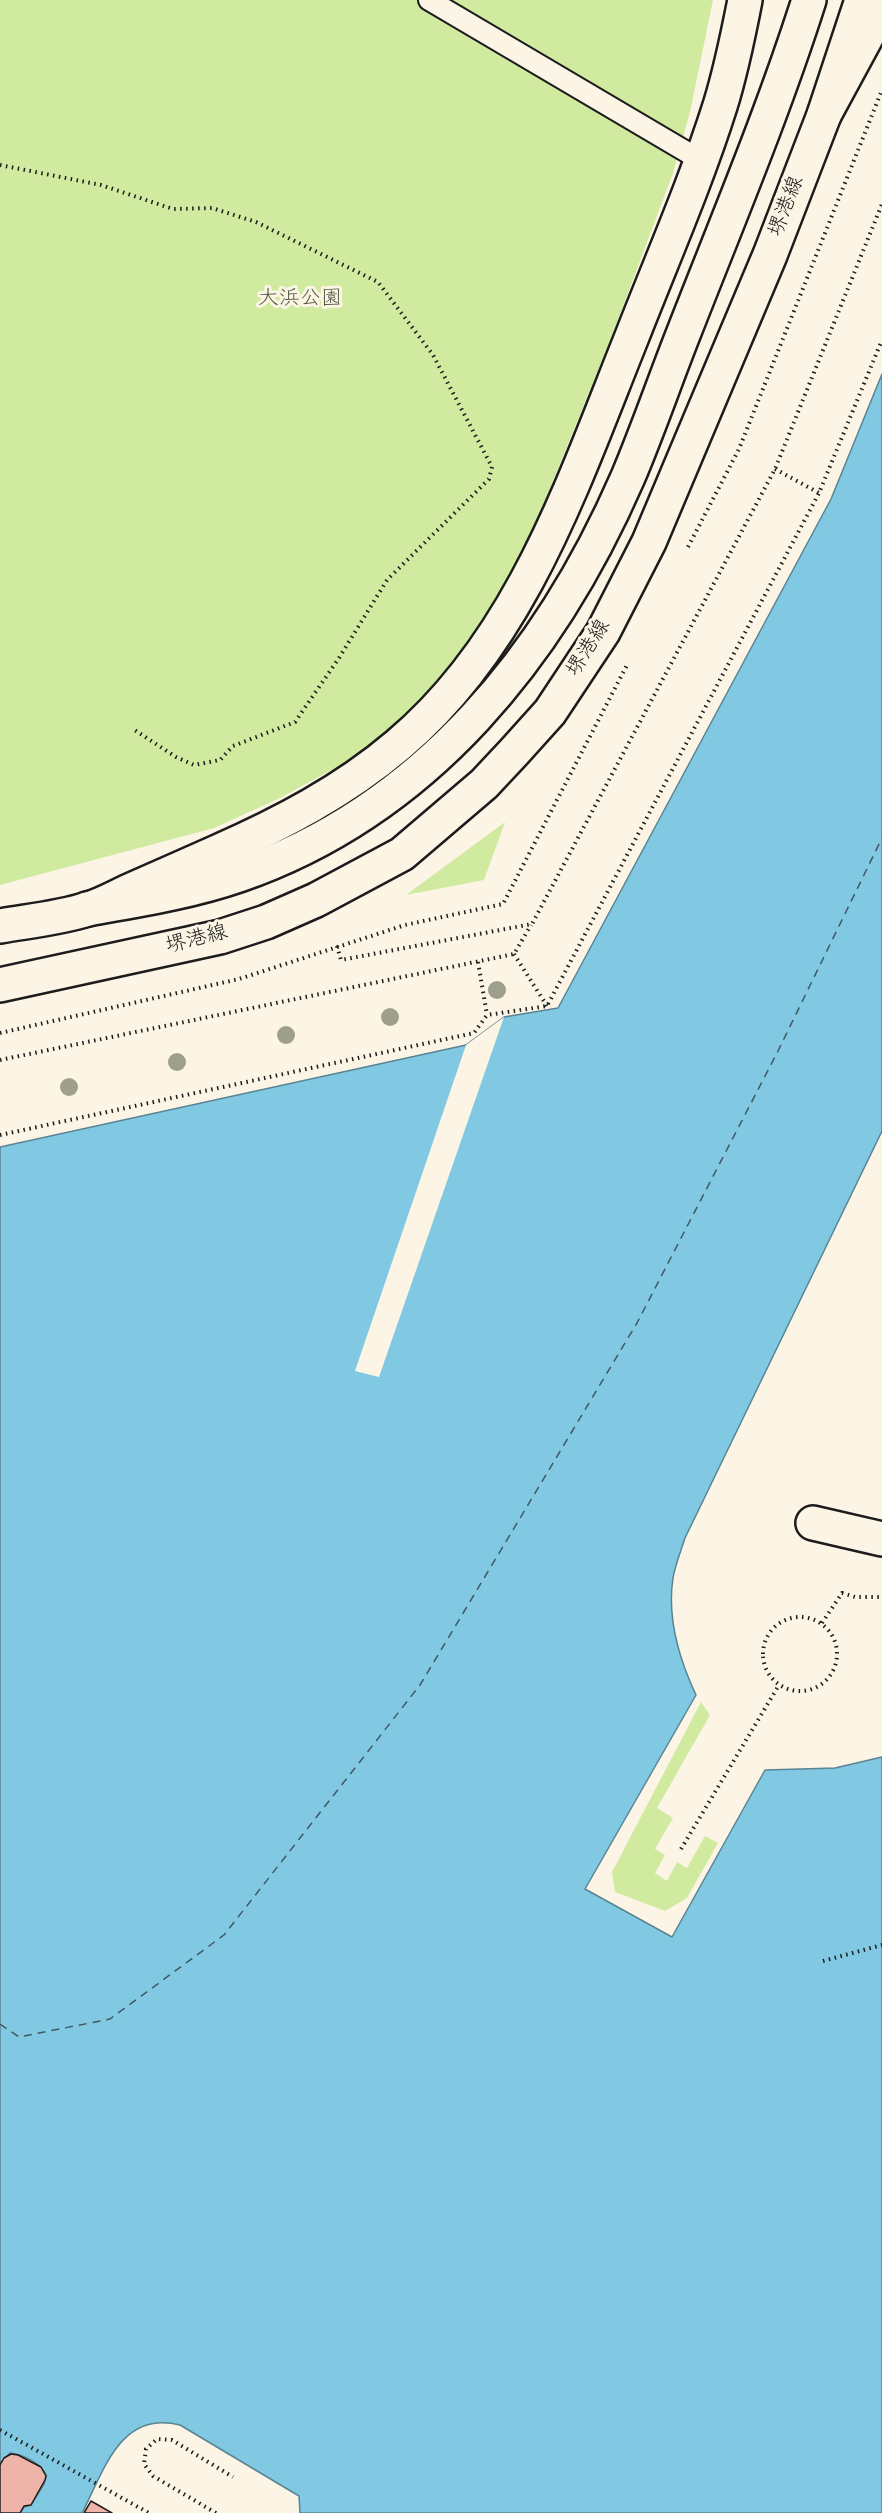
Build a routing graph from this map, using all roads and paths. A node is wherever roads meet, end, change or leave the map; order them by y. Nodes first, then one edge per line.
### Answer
1 (429, 0) edge
2 (745, 0) edge
3 (809, 0) edge
4 (862, 0) edge
5 (882, 8) edge
6 (824, 115) junction
7 (702, 161) junction
8 (0, 165) edge
9 (882, 204) edge
10 (882, 340) edge
11 (775, 469) junction
12 (819, 493) junction
13 (133, 729) dead end
14 (87, 909) junction
15 (532, 924) junction
16 (0, 926) edge
17 (337, 946) dead end
18 (514, 954) junction
19 (478, 962) junction
20 (0, 985) edge
21 (547, 1006) junction
22 (488, 1015) junction
23 (0, 1060) edge
24 (0, 1135) edge
25 (813, 1523) dead end
26 (882, 1539) edge
27 (882, 1597) edge
28 (822, 1623) junction
29 (779, 1685) junction
30 (681, 1849) dead end
31 (882, 1945) edge
32 (823, 1961) dead end
33 (0, 2430) edge
34 (233, 2477) dead end
35 (149, 2513) edge
36 (216, 2513) edge

1 - 7 lane
2 - 7 main road
3 - 14 main road
4 - 6 main road, 堺港線
5 - 6 main road
6 - 20 main road, 堺港線
7 - 14 main road
8 - 13 path
9 - 11 path
10 - 12 path
11 - 12 path
11 - 15 path
12 - 21 path
14 - 16 main road
15 - 17 path
15 - 18 path
18 - 19 path
18 - 21 path
19 - 22 path
19 - 23 path
21 - 22 path
22 - 24 path
25 - 26 main road
27 - 28 path
28 - 29 path
28 - 29 path
29 - 30 path
31 - 32 path
33 - 35 path
34 - 36 path

